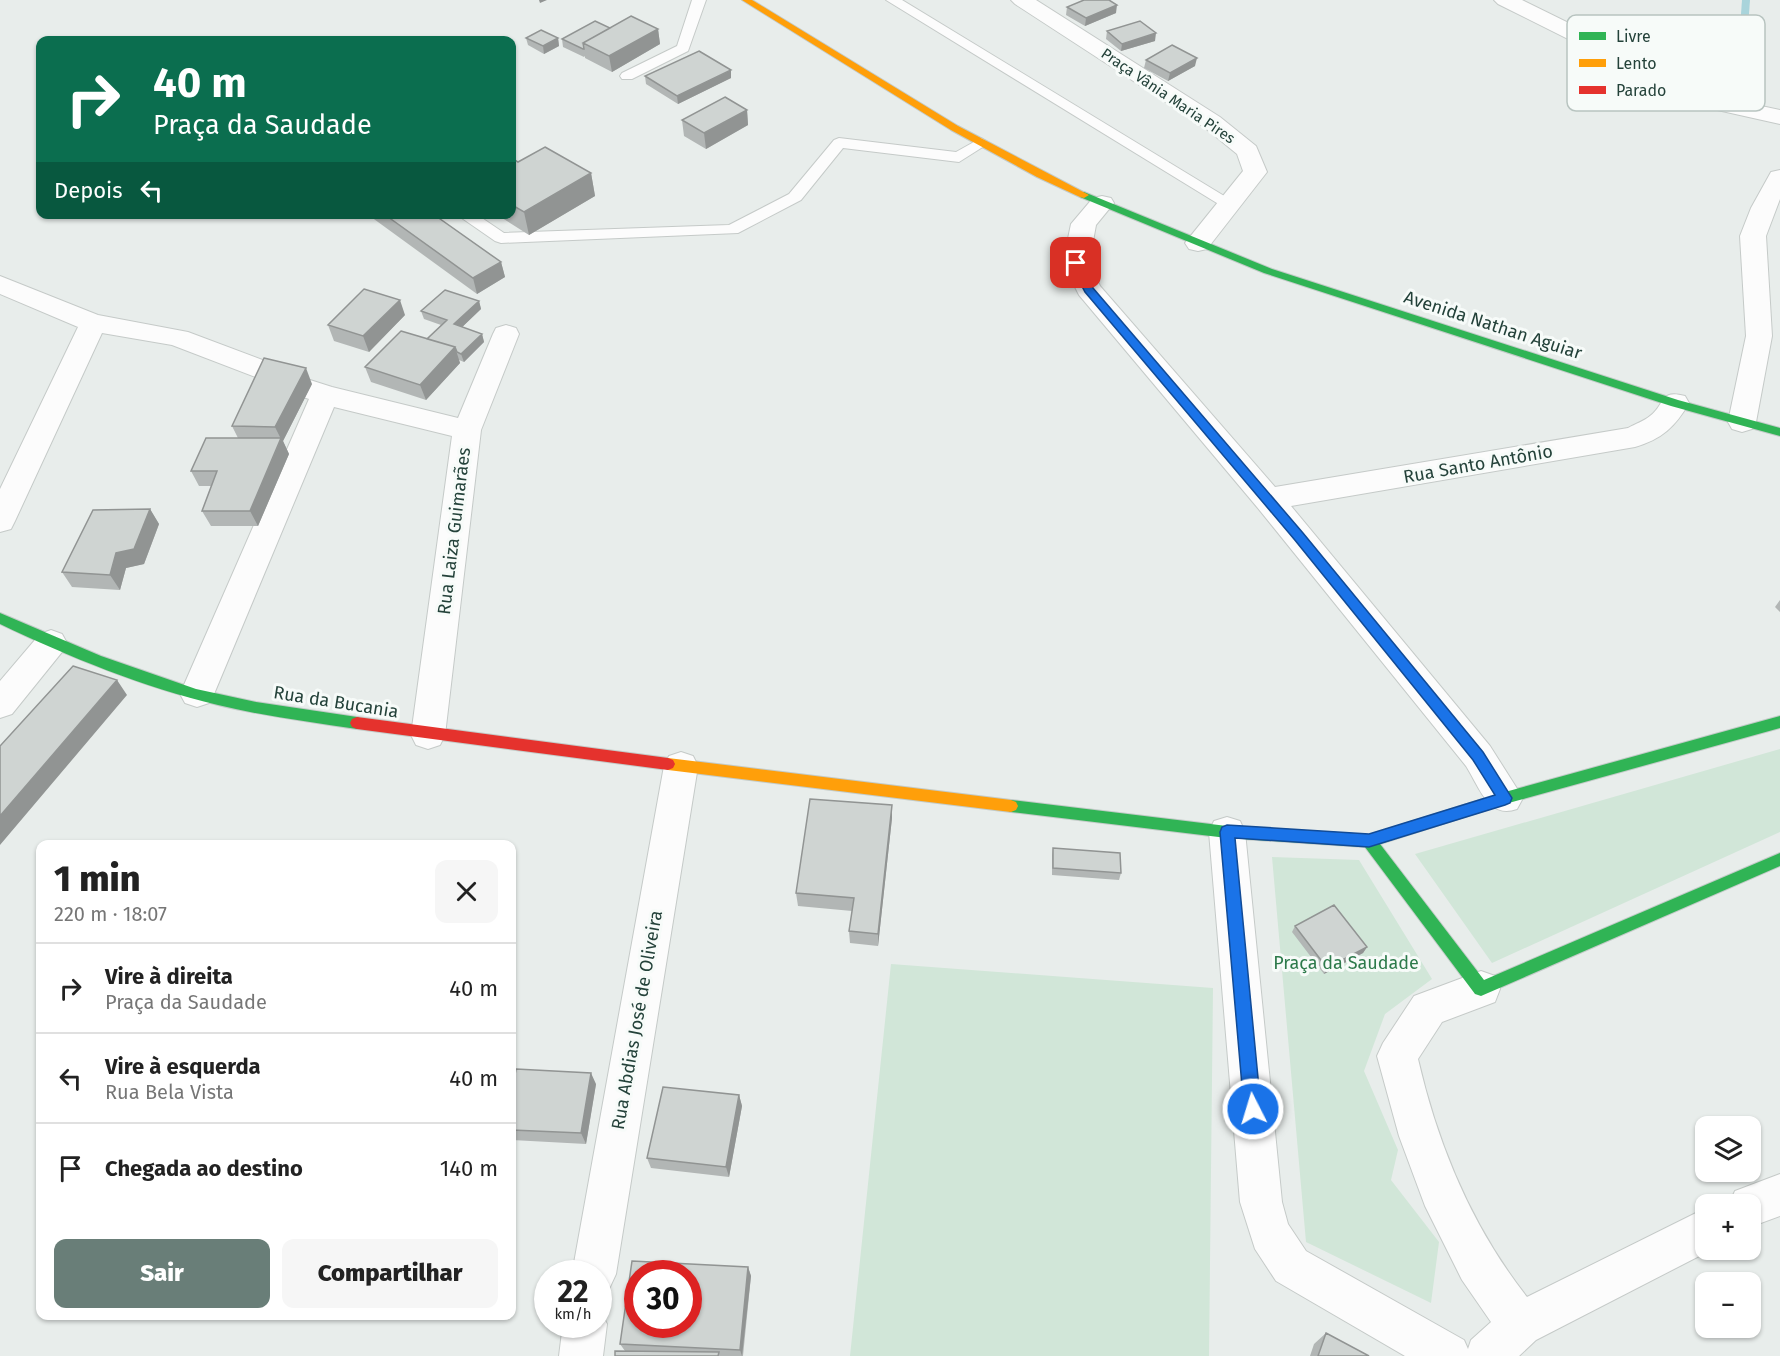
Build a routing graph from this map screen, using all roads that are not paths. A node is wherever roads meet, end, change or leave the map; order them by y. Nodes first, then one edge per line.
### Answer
1 (699, 0) edge
2 (746, 0) edge
3 (893, 0) edge
4 (1022, 0) edge
5 (1505, 0) edge
6 (1567, 31) edge
7 (627, 76) dead end
8 (1753, 111) edge
9 (1780, 117) edge
10 (981, 143) junction
11 (1780, 177) edge
12 (1102, 202) junction
13 (1231, 205) junction
14 (472, 219) edge
15 (1198, 243) junction
16 (0, 284) edge
17 (93, 323) junction
18 (506, 334) dead end
19 (272, 374) edge
20 (1675, 404) junction
21 (1742, 422) junction
22 (467, 430) junction
23 (1780, 432) edge
24 (1268, 500) junction
25 (0, 521) edge
26 (0, 618) edge
27 (51, 643) junction
28 (197, 694) junction
29 (0, 704) edge
30 (1780, 722) edge
31 (429, 735) junction
32 (681, 766) junction
33 (1505, 798) junction
34 (1227, 832) junction
35 (1369, 841) junction
36 (1780, 859) edge
37 (1481, 989) junction
38 (1780, 1195) edge
39 (1761, 1202) edge
40 (1695, 1235) edge
41 (596, 1260) edge
42 (1520, 1324) junction
43 (583, 1338) edge
44 (581, 1356) edge
45 (1448, 1356) edge
46 (1486, 1356) edge

1 - 7 lane
2 - 10 main road, Avenida Nathan Aguiar
3 - 13 lane
4 - 13 street, Praça Vânia Maria Pires
5 - 6 street
8 - 9 street
10 - 12 main road, Avenida Nathan Aguiar
10 - 14 lane
11 - 21 street
12 - 15 main road, Avenida Nathan Aguiar
12 - 24 street
13 - 15 street, Praça Vânia Maria Pires
15 - 20 main road, Avenida Nathan Aguiar
16 - 17 street
17 - 19 street
17 - 25 street
18 - 22 street, Rua Laiza Guimarães
20 - 21 main road, Avenida Nathan Aguiar
20 - 24 street, Rua Santo Antônio
21 - 23 main road, Avenida Nathan Aguiar
22 - 28 street
22 - 31 street, Rua Laiza Guimarães
24 - 33 street
26 - 27 main road, Rua da Bucania
27 - 28 main road, Rua da Bucania
27 - 29 street
28 - 31 main road, Rua da Bucania
30 - 33 main road
31 - 32 main road, Rua da Bucania
32 - 34 main road, Rua da Bucania
32 - 41 street, Rua Abdias José de Oliveira
33 - 35 main road
34 - 35 main road
34 - 45 street
35 - 37 main road
36 - 37 main road
37 - 42 street
38 - 39 street
40 - 42 street
42 - 46 street
43 - 44 street

